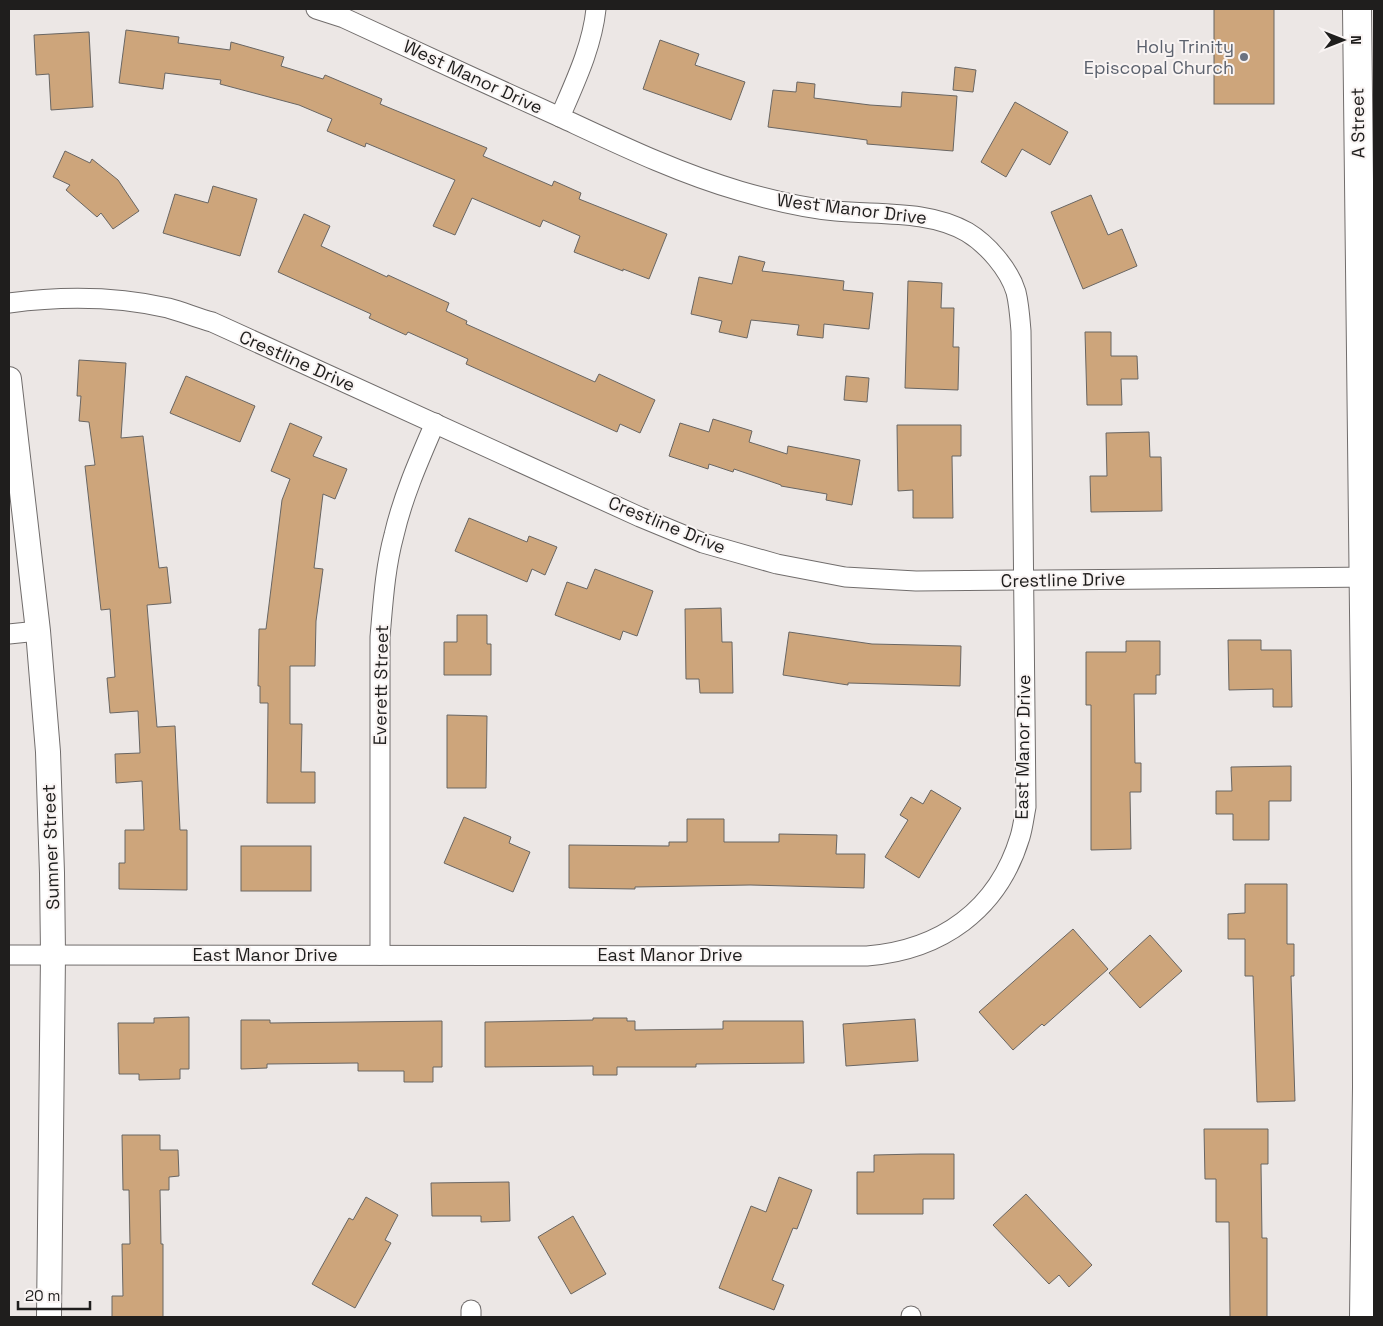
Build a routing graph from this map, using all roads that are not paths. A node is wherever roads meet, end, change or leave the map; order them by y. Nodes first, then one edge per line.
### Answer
1 (316, 9) edge
2 (596, 9) edge
3 (1357, 9) edge
4 (560, 117) junction
5 (9, 303) edge
6 (9, 379) edge
7 (435, 423) junction
8 (1369, 577) edge
9 (1024, 581) junction
10 (38, 631) junction
11 (9, 634) edge
12 (9, 954) edge
13 (53, 954) junction
14 (380, 955) junction
15 (48, 1317) edge
16 (1364, 1317) edge

1 - 4 street, West Manor Drive
2 - 4 street
3 - 8 main road, A Street
4 - 9 street, West Manor Drive
5 - 7 street, Crestline Drive
6 - 10 street, Sumner Street
7 - 9 street, Crestline Drive
7 - 14 street, Everett Street
8 - 9 street, Crestline Drive
8 - 16 main road, A Street
9 - 14 street, East Manor Drive
10 - 11 street
10 - 13 street, Sumner Street
12 - 13 street, East Manor Drive
13 - 14 street, East Manor Drive
13 - 15 street, Sumner Street

